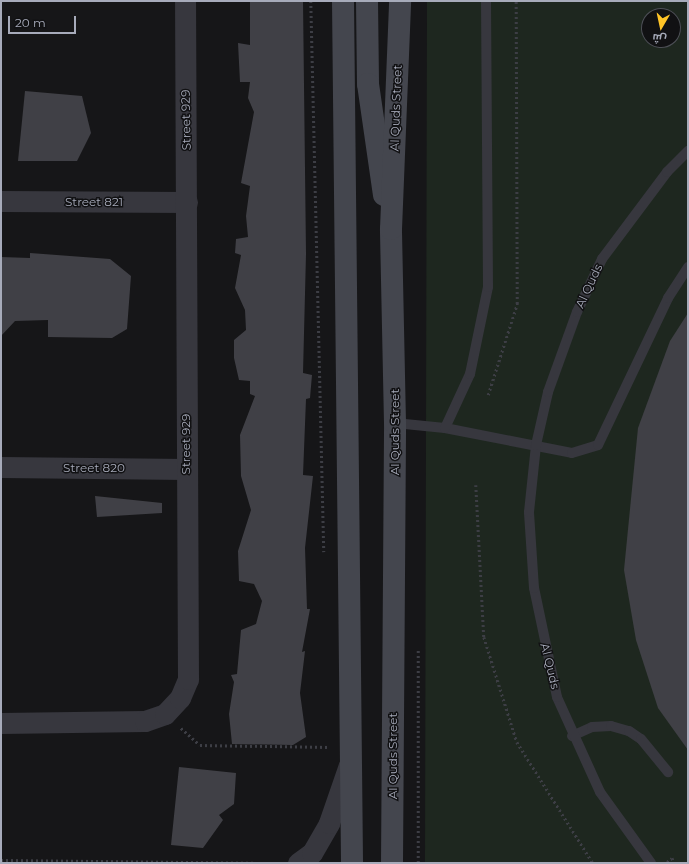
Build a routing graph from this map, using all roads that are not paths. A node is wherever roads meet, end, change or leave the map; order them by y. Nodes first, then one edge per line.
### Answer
1 (185, 1) edge
2 (343, 1) edge
3 (367, 1) edge
4 (400, 1) edge
5 (486, 1) edge
6 (688, 151) edge
7 (1, 201) edge
8 (187, 202) junction
9 (391, 229) junction
10 (688, 267) edge
11 (395, 423) junction
12 (445, 428) junction
13 (536, 445) junction
14 (1, 467) edge
15 (186, 469) junction
16 (1, 723) edge
17 (572, 736) junction
18 (351, 760) junction
19 (668, 772) dead end
20 (298, 863) edge
21 (352, 863) edge
22 (392, 863) edge
23 (651, 863) edge

1 - 8 street, Street 929
2 - 18 street
3 - 9 street
4 - 9 street, Al Quds Street
5 - 12 lane
6 - 13 lane, Al Quds
7 - 8 street, Street 821
8 - 15 street, Street 929
9 - 11 street, Al Quds Street
10 - 13 lane
11 - 12 lane
11 - 22 street, Al Quds Street
12 - 13 lane
13 - 17 lane, Al Quds
14 - 15 street, Street 820
15 - 16 street, Street 929
17 - 19 lane
17 - 23 lane, Al Quds
18 - 20 street
18 - 21 street

